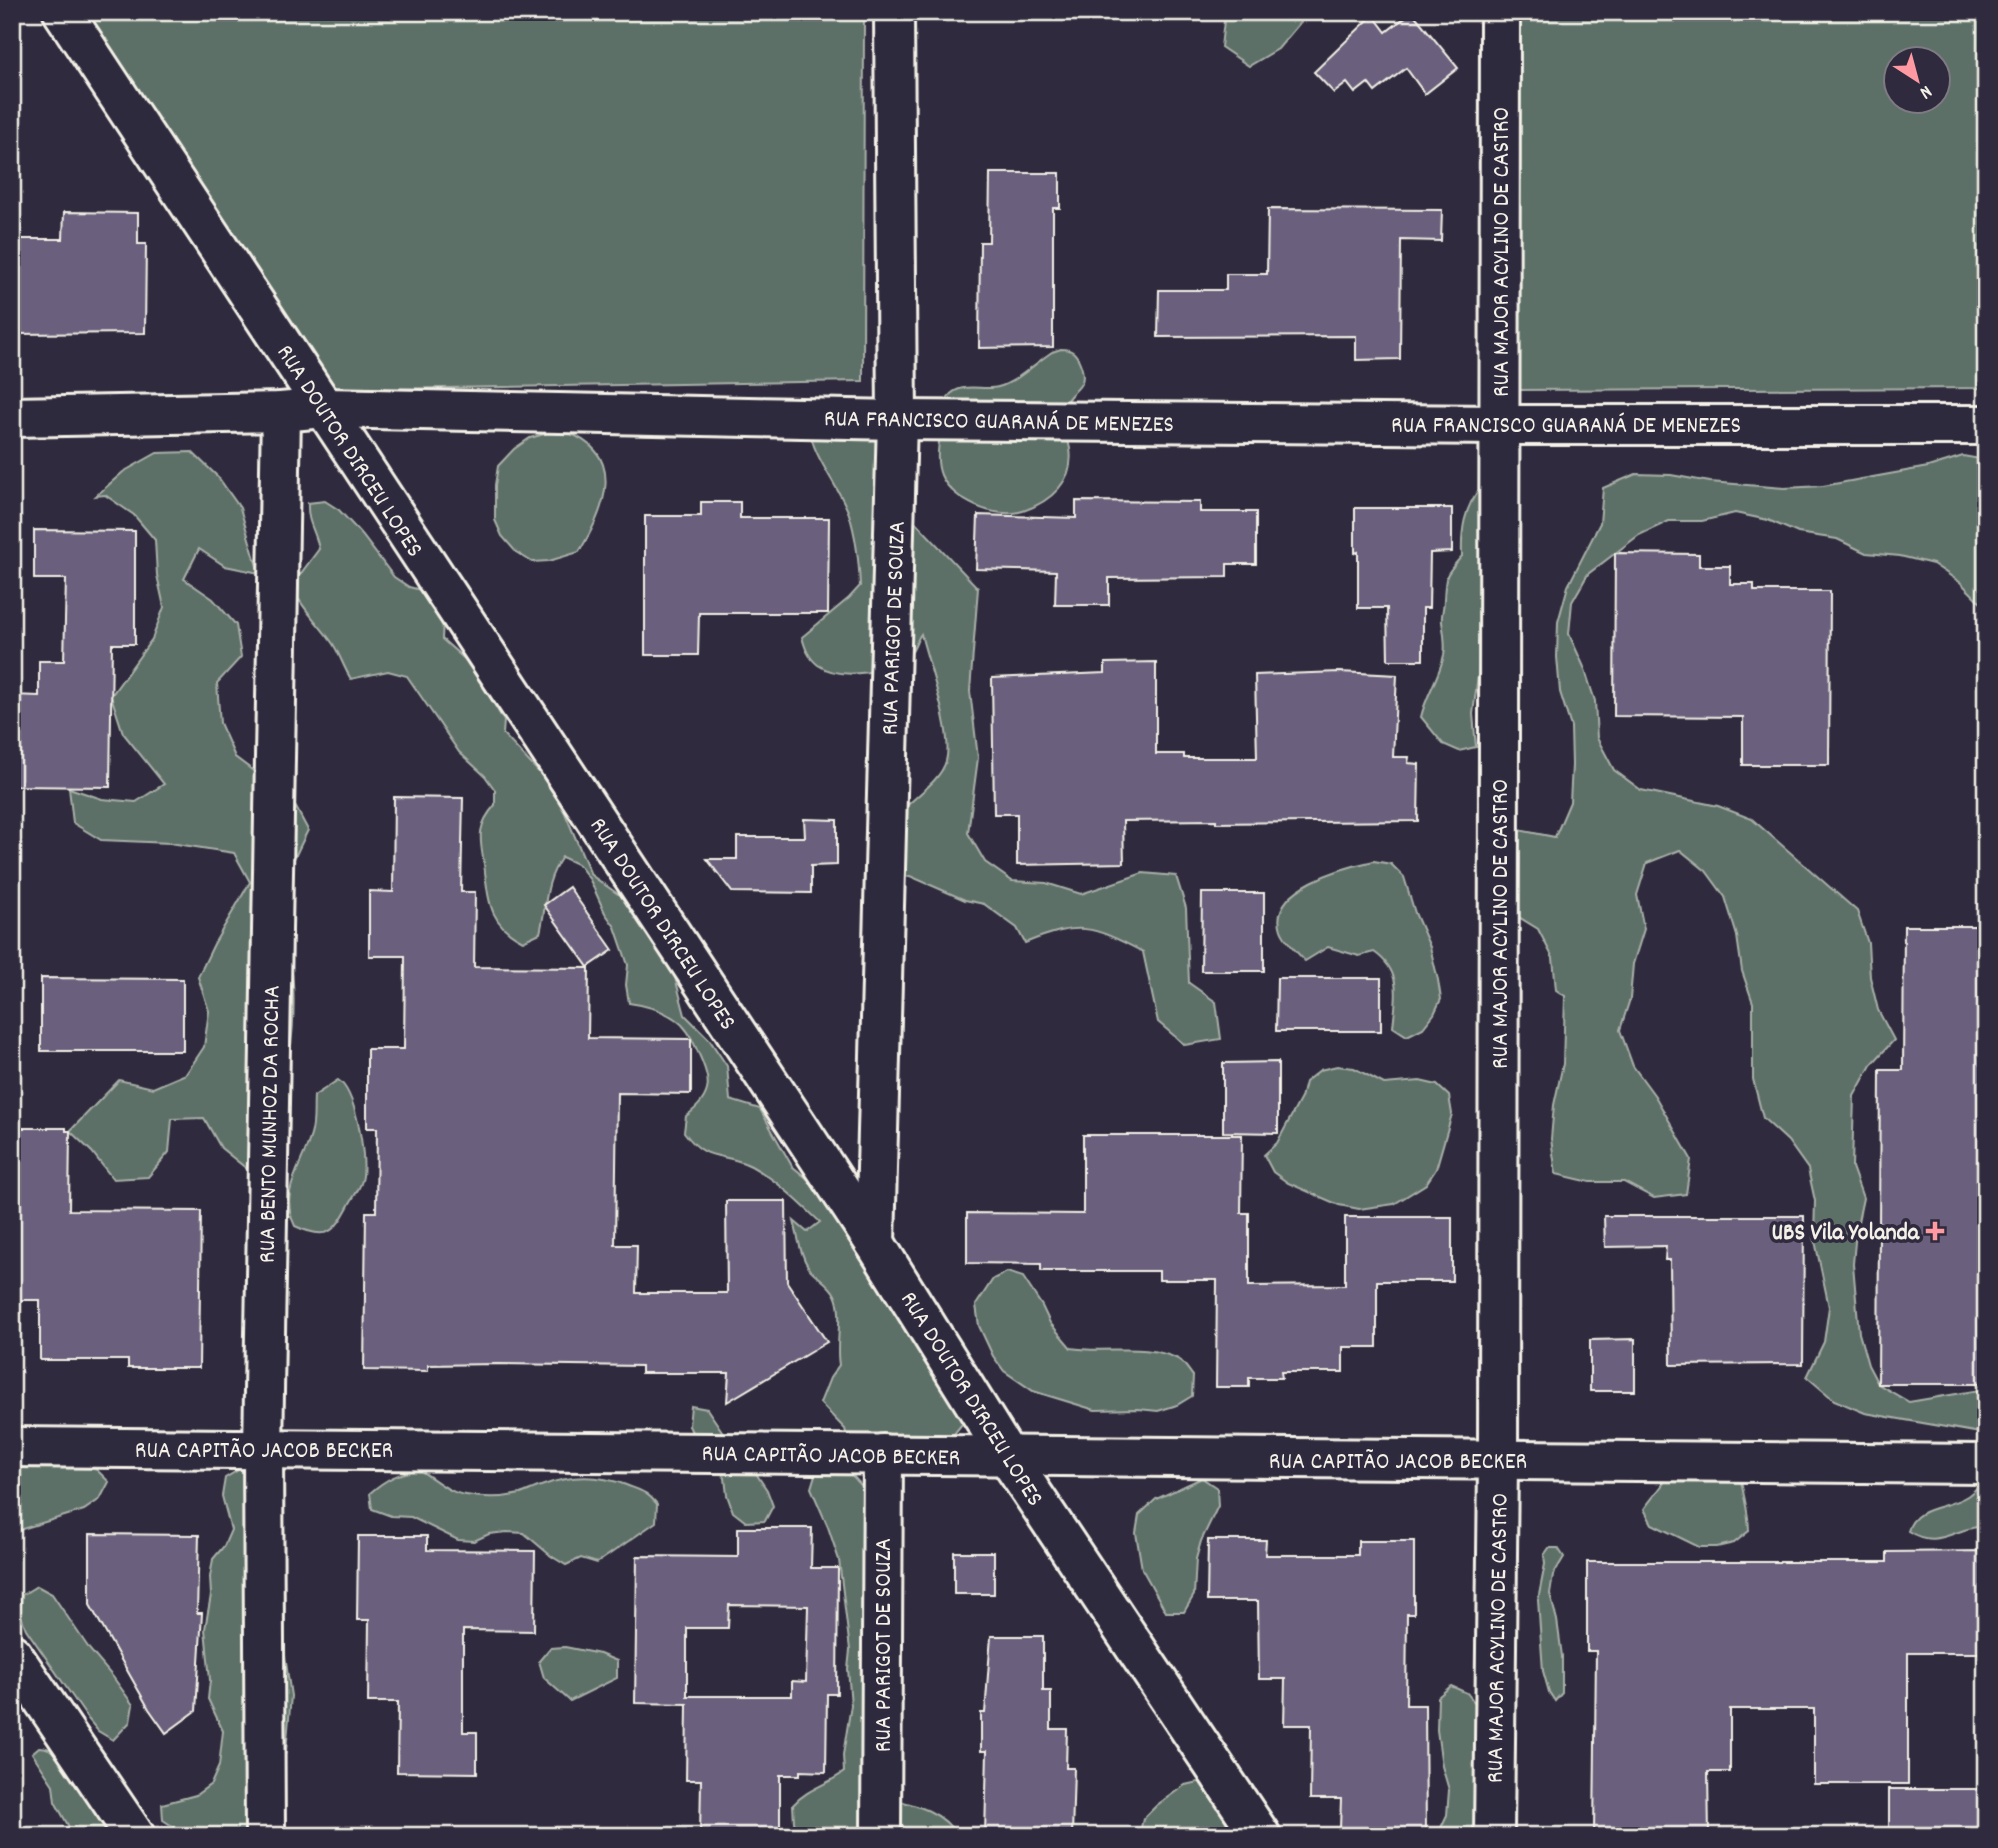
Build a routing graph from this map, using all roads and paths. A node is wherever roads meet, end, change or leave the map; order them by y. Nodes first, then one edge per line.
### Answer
1 (63, 12) edge
2 (894, 12) edge
3 (1500, 12) edge
4 (324, 408) junction
5 (281, 412) junction
6 (12, 417) edge
7 (897, 420) junction
8 (1500, 425) junction
9 (1986, 425) edge
10 (875, 1243) junction
11 (12, 1447) edge
12 (262, 1449) junction
13 (883, 1454) junction
14 (1008, 1457) junction
15 (1499, 1461) junction
16 (1986, 1464) edge
17 (12, 1654) edge
18 (135, 1836) edge
19 (265, 1836) edge
20 (881, 1836) edge
21 (1261, 1836) edge
22 (1494, 1836) edge

1 - 4 street, RUA DOUTOR DIRCEU LOPES
2 - 7 street, RUA PARIGOT DE SOUZA
3 - 8 street, RUA MAJOR ACYLINO DE CASTRO
4 - 5 street, RUA FRANCISCO GUARANÁ DE MENEZES
4 - 7 street, RUA FRANCISCO GUARANÁ DE MENEZES
4 - 10 street, RUA DOUTOR DIRCEU LOPES
5 - 6 street, RUA FRANCISCO GUARANÁ DE MENEZES
5 - 12 street, RUA BENTO MUNHOZ DA ROCHA
7 - 8 street, RUA FRANCISCO GUARANÁ DE MENEZES
7 - 10 street, RUA PARIGOT DE SOUZA
8 - 9 street, RUA FRANCISCO GUARANÁ DE MENEZES
8 - 15 street, RUA MAJOR ACYLINO DE CASTRO
10 - 14 street, RUA DOUTOR DIRCEU LOPES
11 - 12 street, RUA CAPITÃO JACOB BECKER
12 - 13 street, RUA CAPITÃO JACOB BECKER
12 - 19 street, RUA BENTO MUNHOZ DA ROCHA
13 - 14 street, RUA CAPITÃO JACOB BECKER
13 - 20 street, RUA PARIGOT DE SOUZA
14 - 15 street, RUA CAPITÃO JACOB BECKER
14 - 21 street, RUA DOUTOR DIRCEU LOPES
15 - 16 street, RUA CAPITÃO JACOB BECKER
15 - 22 street, RUA MAJOR ACYLINO DE CASTRO
17 - 18 street

